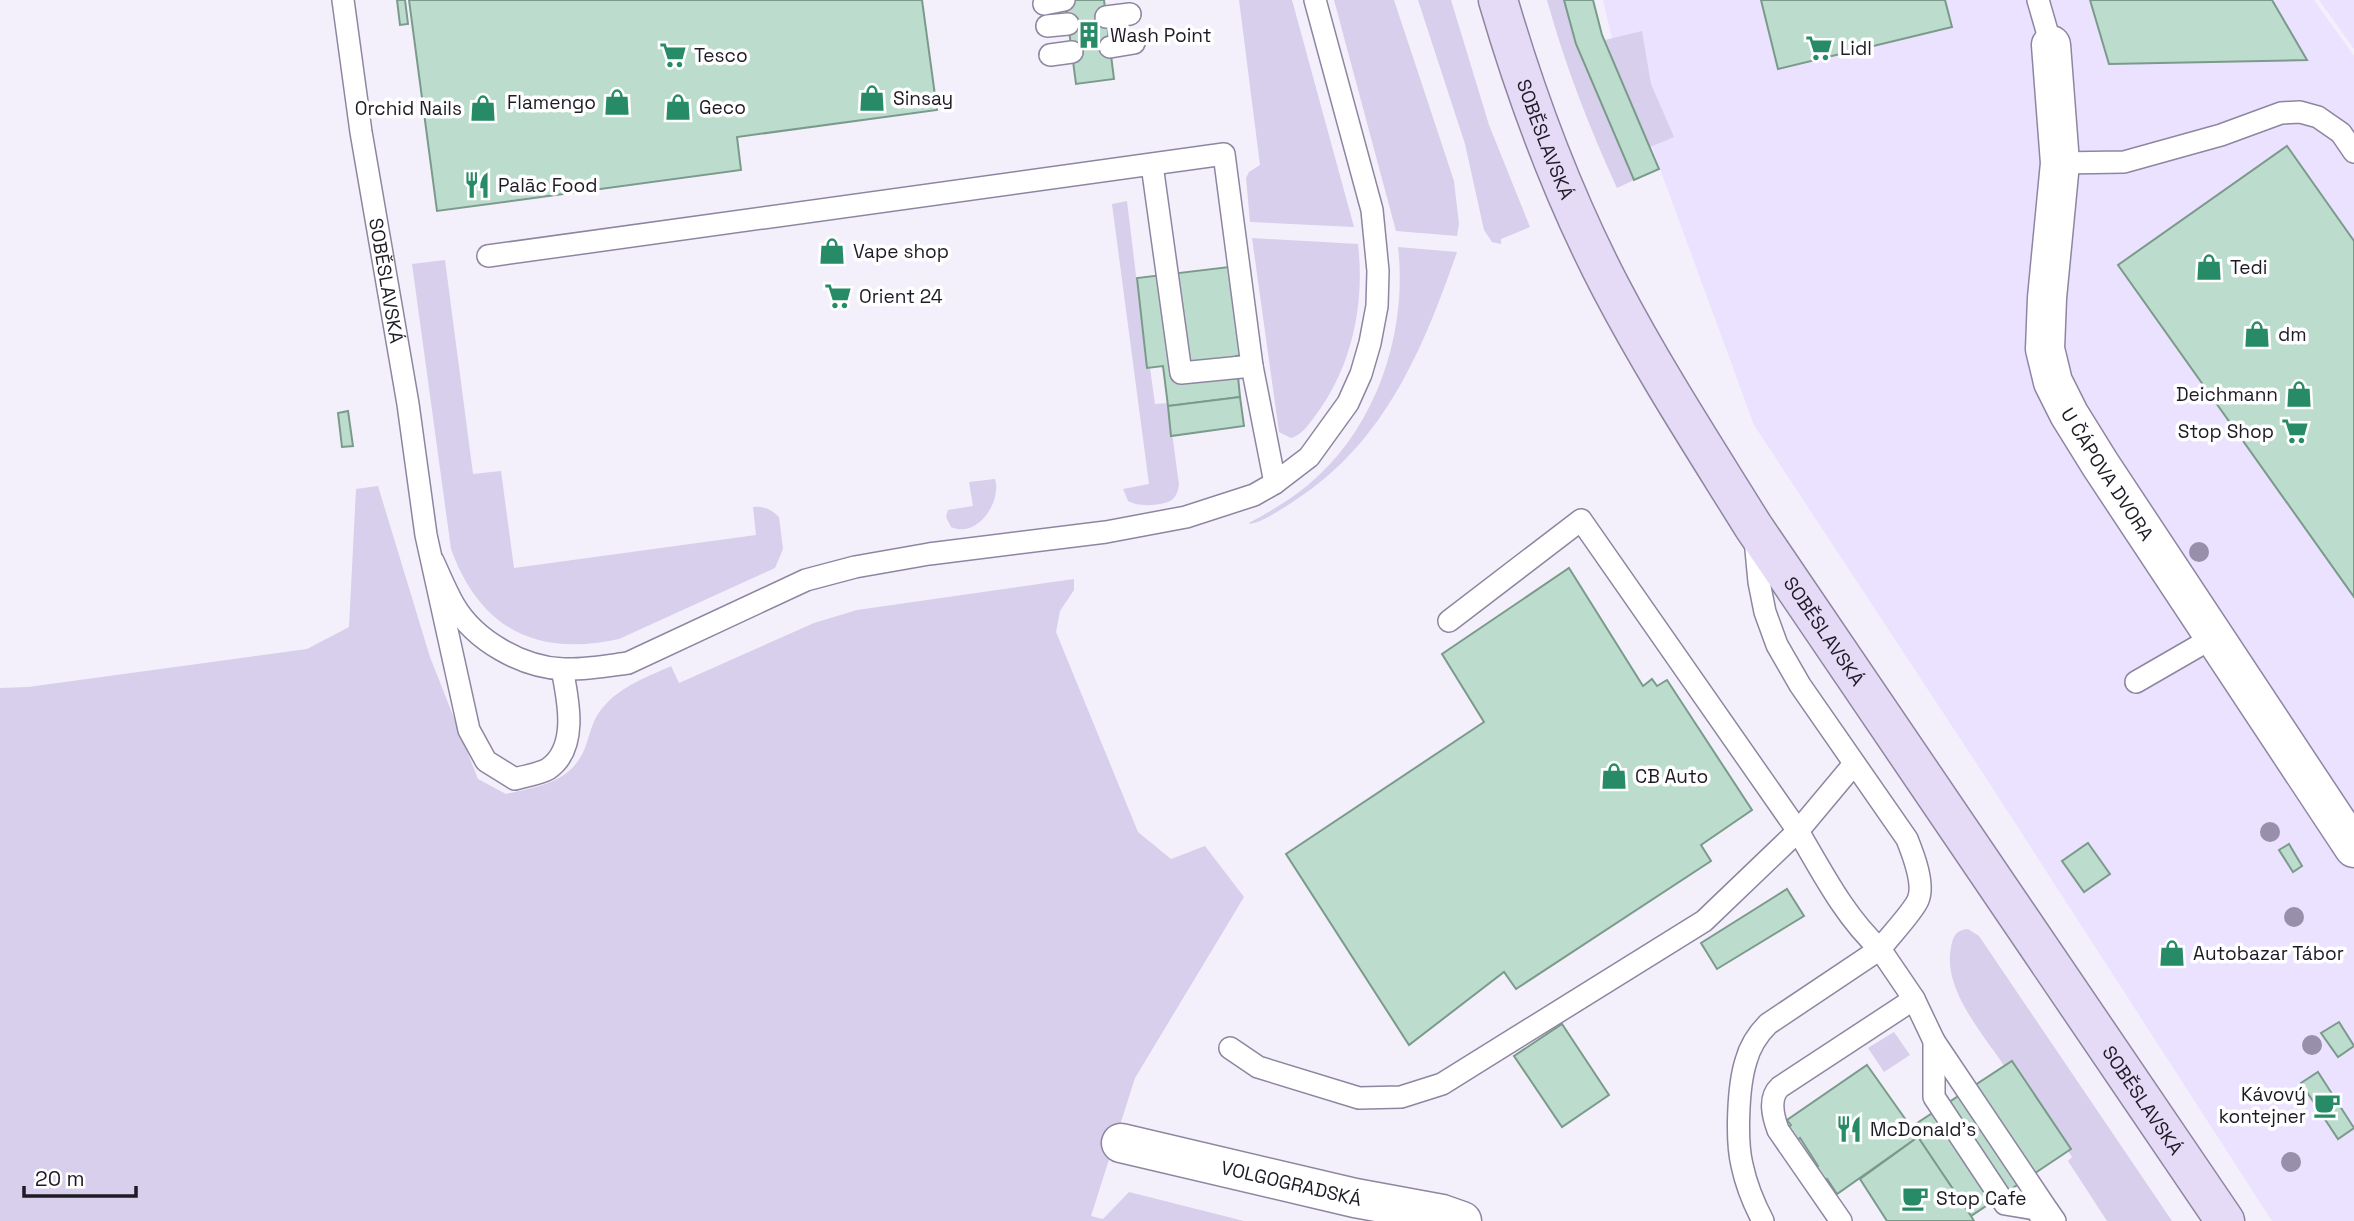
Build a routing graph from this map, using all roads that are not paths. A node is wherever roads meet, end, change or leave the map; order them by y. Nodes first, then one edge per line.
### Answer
1 (343, 0) edge
2 (1315, 0) edge
3 (1498, 0) edge
4 (2038, 0) edge
5 (1130, 14) dead end
6 (1106, 17) dead end
7 (1134, 43) dead end
8 (2052, 45) joint
9 (1110, 47) dead end
10 (1072, 52) dead end
11 (1050, 55) dead end
12 (2354, 152) edge
13 (2060, 163) junction
14 (1152, 165) junction
15 (488, 256) dead end
16 (1252, 366) junction
17 (1275, 483) junction
18 (1753, 526) junction
19 (433, 561) junction
20 (1449, 621) dead end
21 (2214, 637) junction
22 (562, 669) junction
23 (2136, 682) dead end
24 (1854, 764) junction
25 (1798, 831) junction
26 (2354, 848) edge
27 (1880, 949) junction
28 (1914, 999) junction
29 (1934, 1041) junction
30 (1230, 1048) dead end
31 (1121, 1143) dead end
32 (2045, 1218) edge
33 (1462, 1221) edge
34 (1763, 1221) edge
35 (1842, 1221) edge
36 (2225, 1221) edge

1 - 19 lane, SOBĚSLAVSKÁ
2 - 17 lane
3 - 18 main road, SOBĚSLAVSKÁ
4 - 8 lane
5 - 6 lane
7 - 9 lane
8 - 13 street, U ČÁPOVA DVORA
10 - 11 lane
12 - 13 lane
13 - 21 street, U ČÁPOVA DVORA
14 - 15 lane
14 - 16 lane
14 - 16 lane
16 - 17 lane
17 - 22 lane
18 - 24 lane
18 - 36 main road, SOBĚSLAVSKÁ
19 - 22 lane
19 - 22 lane
20 - 25 lane
21 - 23 lane
21 - 26 street, U ČÁPOVA DVORA
24 - 25 lane
24 - 27 lane
25 - 27 lane
25 - 30 lane
27 - 28 lane
27 - 34 lane
28 - 29 lane
28 - 35 lane
29 - 32 lane
29 - 32 lane
31 - 33 street, VOLGOGRADSKÁ

